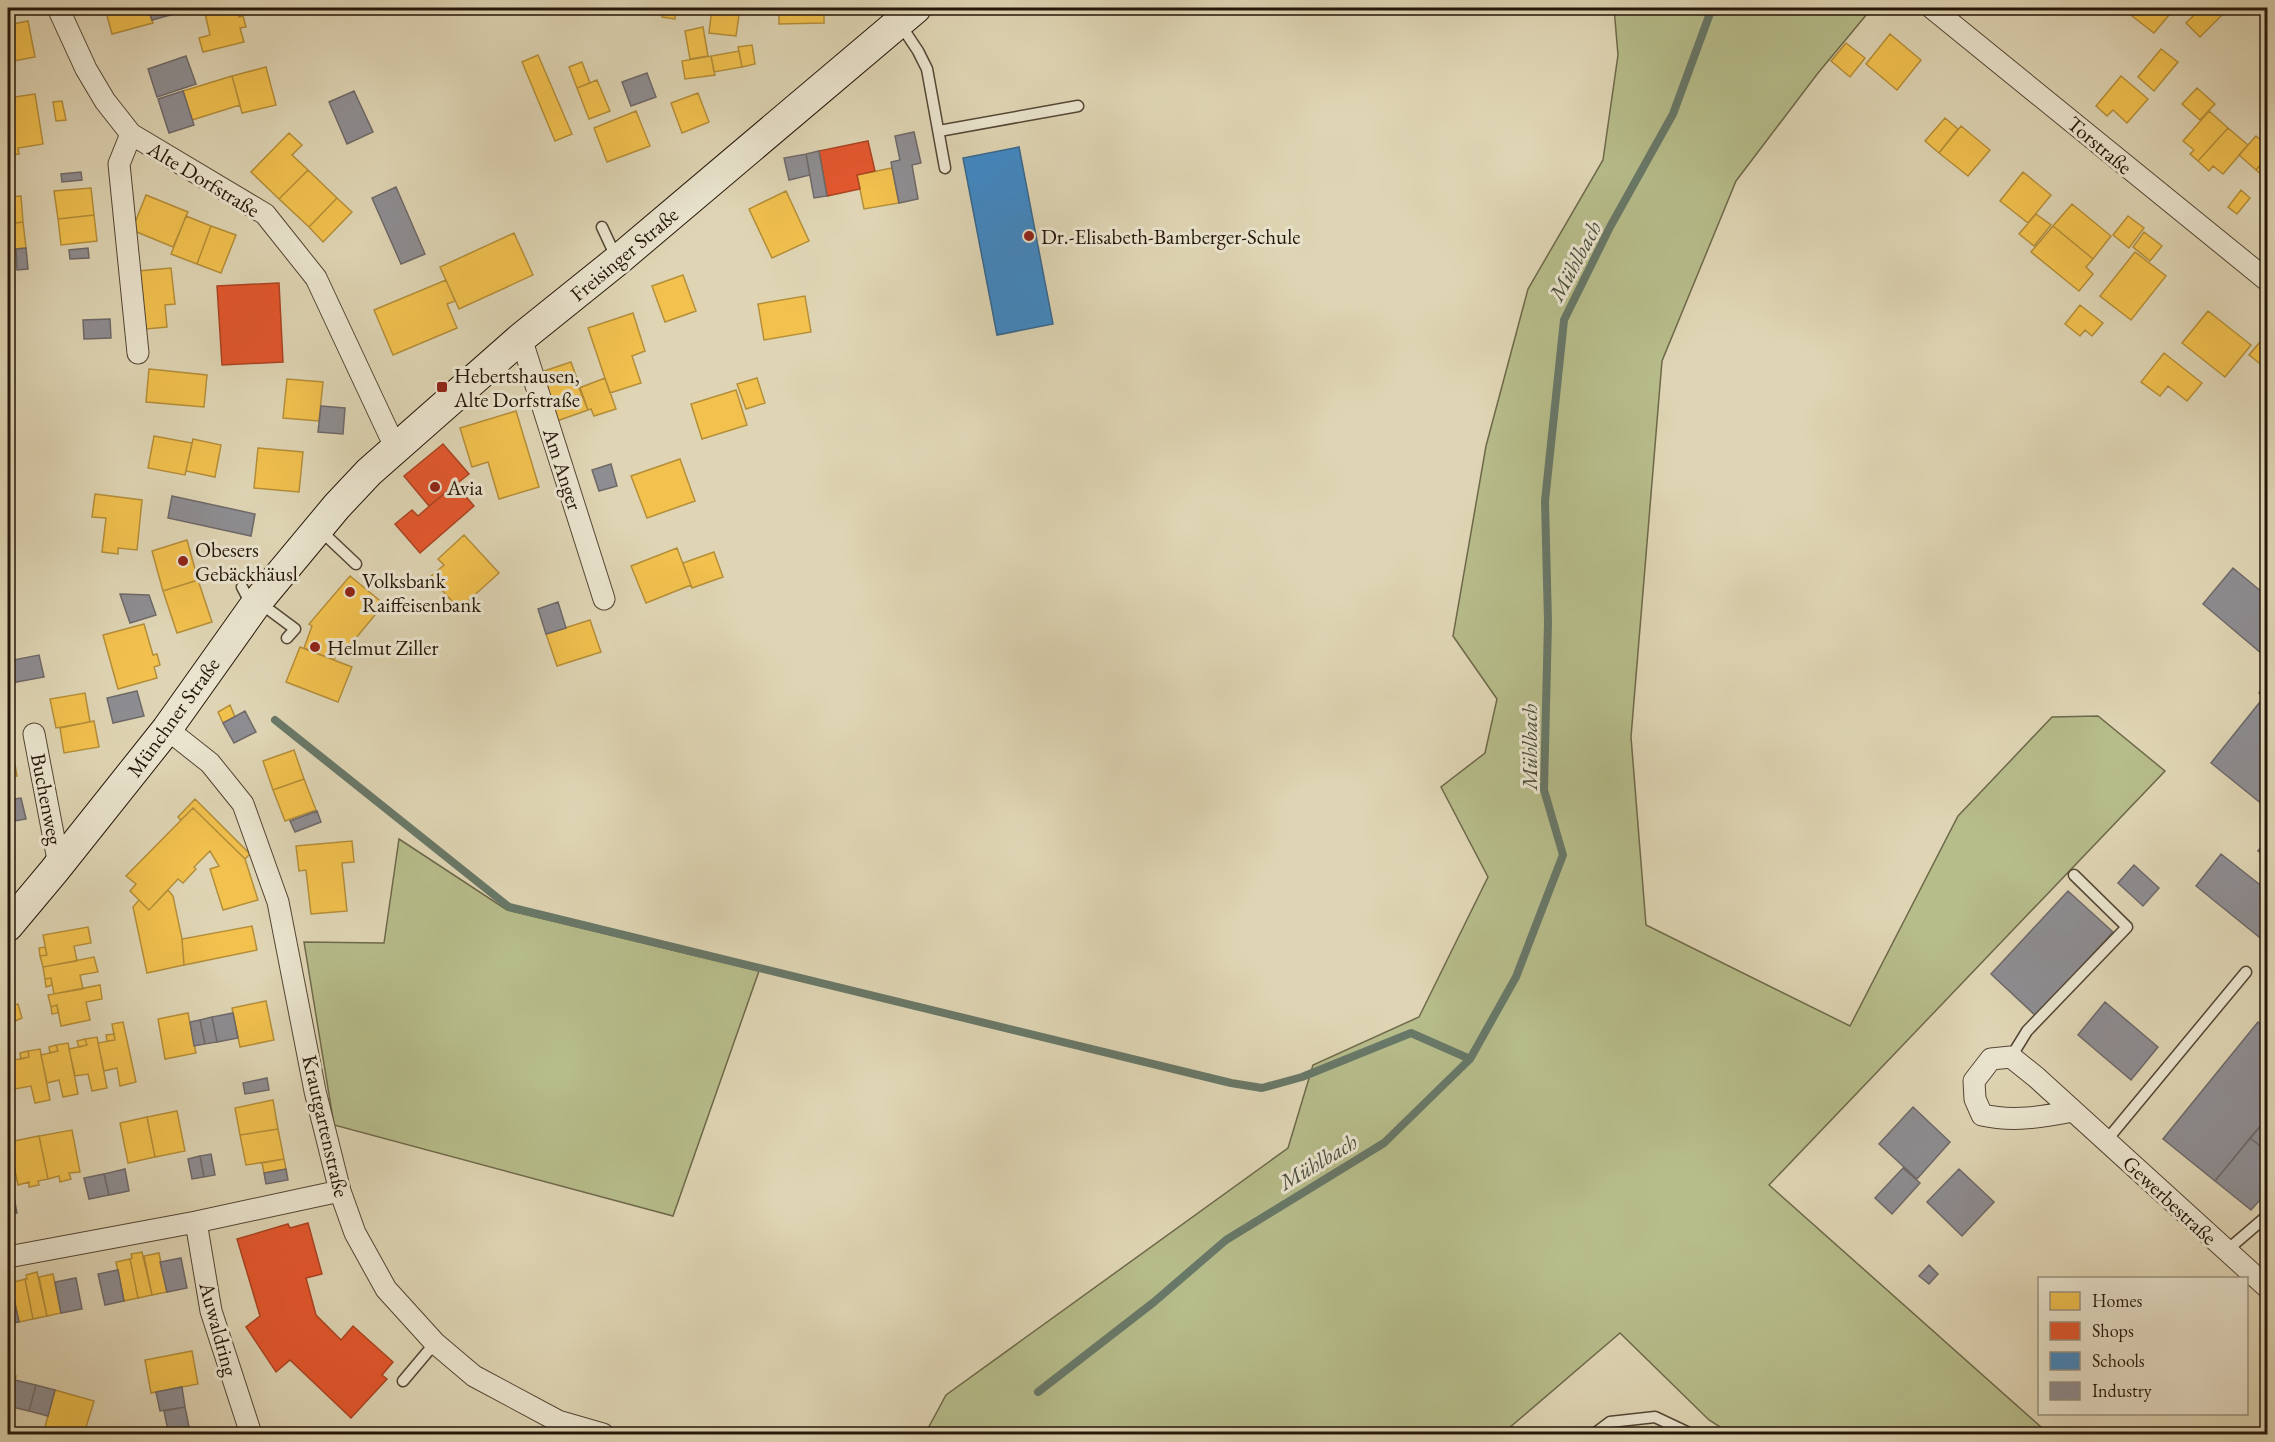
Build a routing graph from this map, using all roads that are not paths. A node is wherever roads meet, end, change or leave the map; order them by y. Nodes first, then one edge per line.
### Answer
1 (58, 8) edge
2 (1932, 8) edge
3 (907, 15) edge
4 (1078, 106) dead end
5 (939, 131) junction
6 (131, 134) junction
7 (945, 168) dead end
8 (602, 227) dead end
9 (618, 260) junction
10 (2268, 281) edge
11 (521, 338) junction
12 (138, 353) dead end
13 (396, 448) junction
14 (327, 517) junction
15 (356, 564) dead end
16 (251, 598) junction
17 (604, 599) dead end
18 (288, 638) dead end
19 (167, 729) junction
20 (34, 734) dead end
21 (59, 865) junction
22 (2074, 875) dead end
23 (8, 926) edge
24 (2246, 972) dead end
25 (2011, 1057) junction
26 (2073, 1112) junction
27 (2106, 1141) junction
28 (340, 1191) junction
29 (2268, 1215) edge
30 (195, 1222) junction
31 (2226, 1251) junction
32 (8, 1257) edge
33 (2268, 1288) edge
34 (435, 1343) junction
35 (403, 1381) dead end
36 (555, 1428) edge
37 (251, 1434) edge
38 (603, 1434) edge
39 (1594, 1434) edge
40 (1691, 1434) edge

1 - 6 street, Alte Dorfstraße
2 - 10 street, Torstraße
3 - 5 lane
3 - 9 main road, Freisinger Straße
4 - 5 lane
5 - 7 lane
6 - 12 street
6 - 13 street, Alte Dorfstraße
8 - 9 lane
9 - 11 main road, Freisinger Straße
11 - 13 main road, Freisinger Straße
11 - 17 street, Am Anger
13 - 14 main road, Freisinger Straße
14 - 15 lane
14 - 16 main road, Münchner Straße
16 - 18 lane
16 - 19 main road, Münchner Straße
19 - 21 main road, Münchner Straße
19 - 28 street, Krautgartenstraße
20 - 21 street, Buchenweg
21 - 23 main road, Münchner Straße
22 - 25 lane
24 - 27 lane
25 - 26 street, Gewerbestraße
25 - 26 street
26 - 27 street, Gewerbestraße
27 - 31 street, Gewerbestraße
28 - 30 street
28 - 34 street, Krautgartenstraße
29 - 31 lane
30 - 32 street
30 - 37 street, Auwaldring
31 - 33 street, Gewerbestraße
34 - 35 lane
34 - 36 street, Krautgartenstraße
36 - 38 street, Krautgartenstraße
39 - 40 lane

